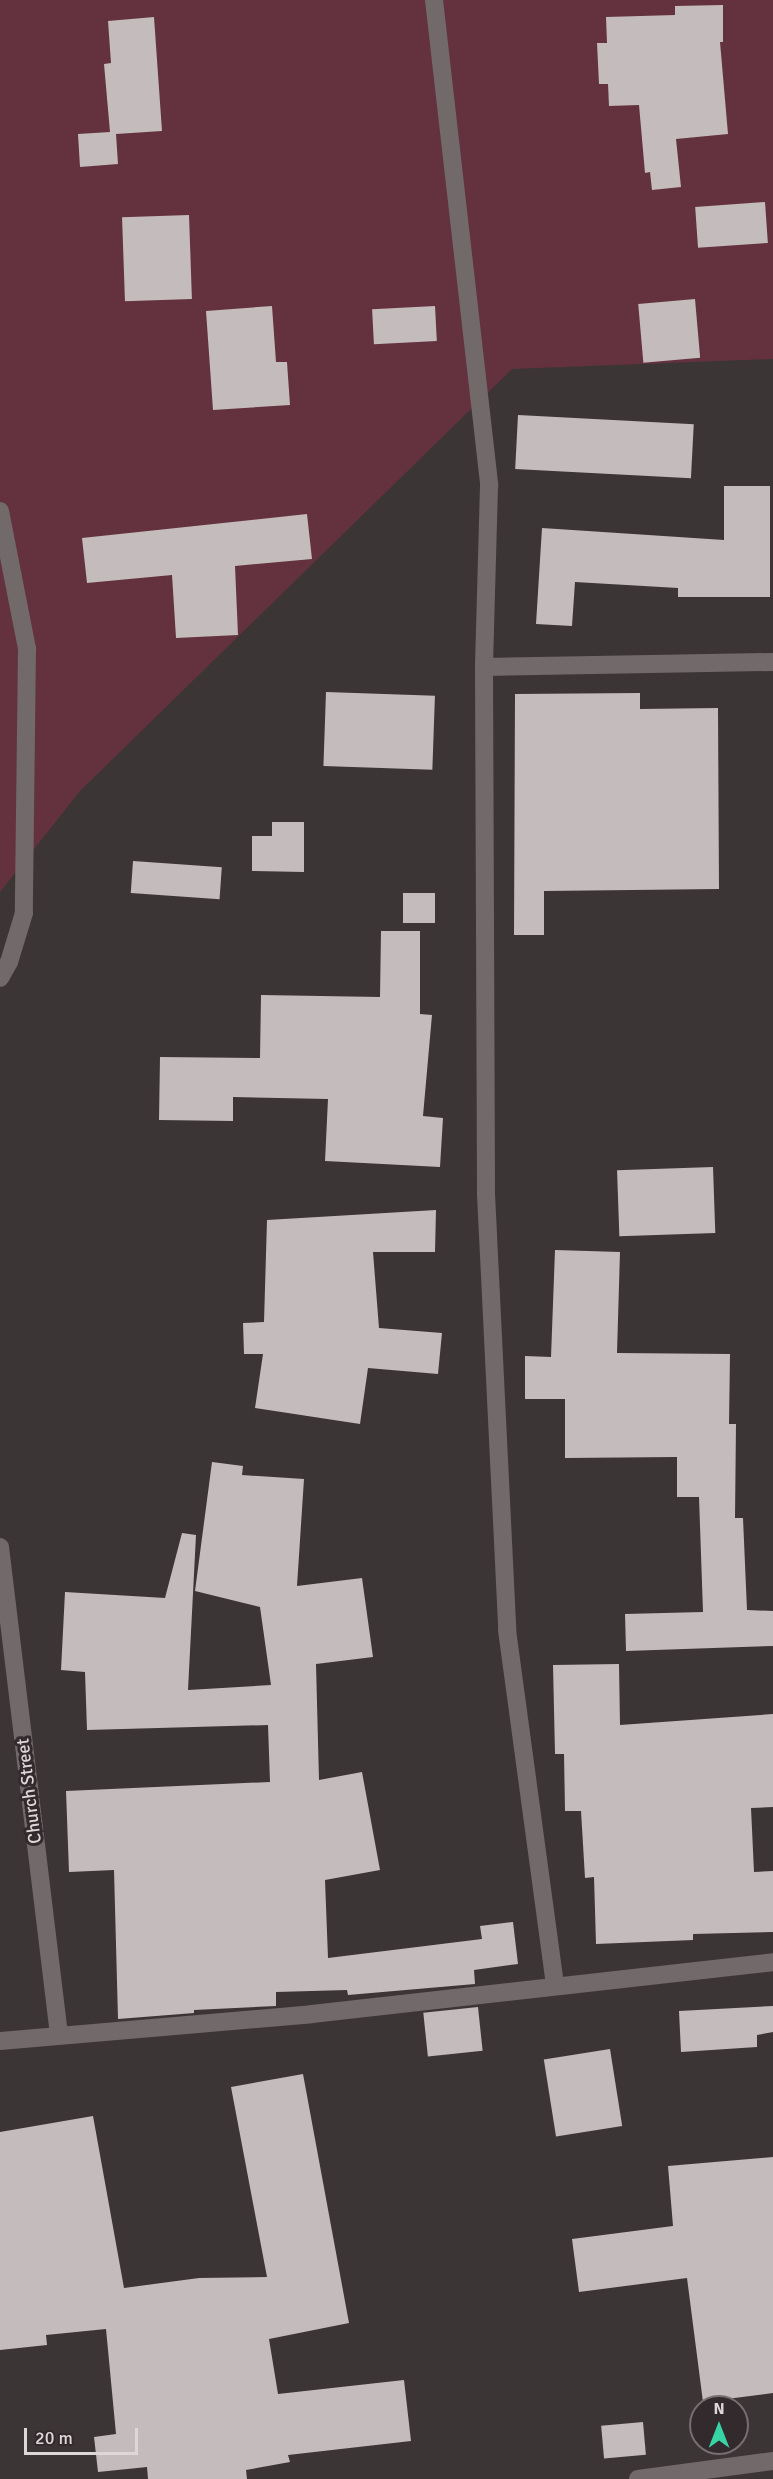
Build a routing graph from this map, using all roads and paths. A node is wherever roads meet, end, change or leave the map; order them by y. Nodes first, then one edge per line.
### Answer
1 (435, 0) edge
2 (0, 511) edge
3 (773, 662) edge
4 (484, 667) junction
5 (0, 978) edge
6 (0, 1547) edge
7 (773, 1962) edge
8 (555, 1986) junction
9 (59, 2035) junction
10 (0, 2041) edge
11 (773, 2461) edge
12 (638, 2479) edge

1 - 4 street
2 - 5 street
3 - 4 street
4 - 8 street
6 - 9 street, Church Street
7 - 8 street
8 - 9 street
9 - 10 street
11 - 12 street

